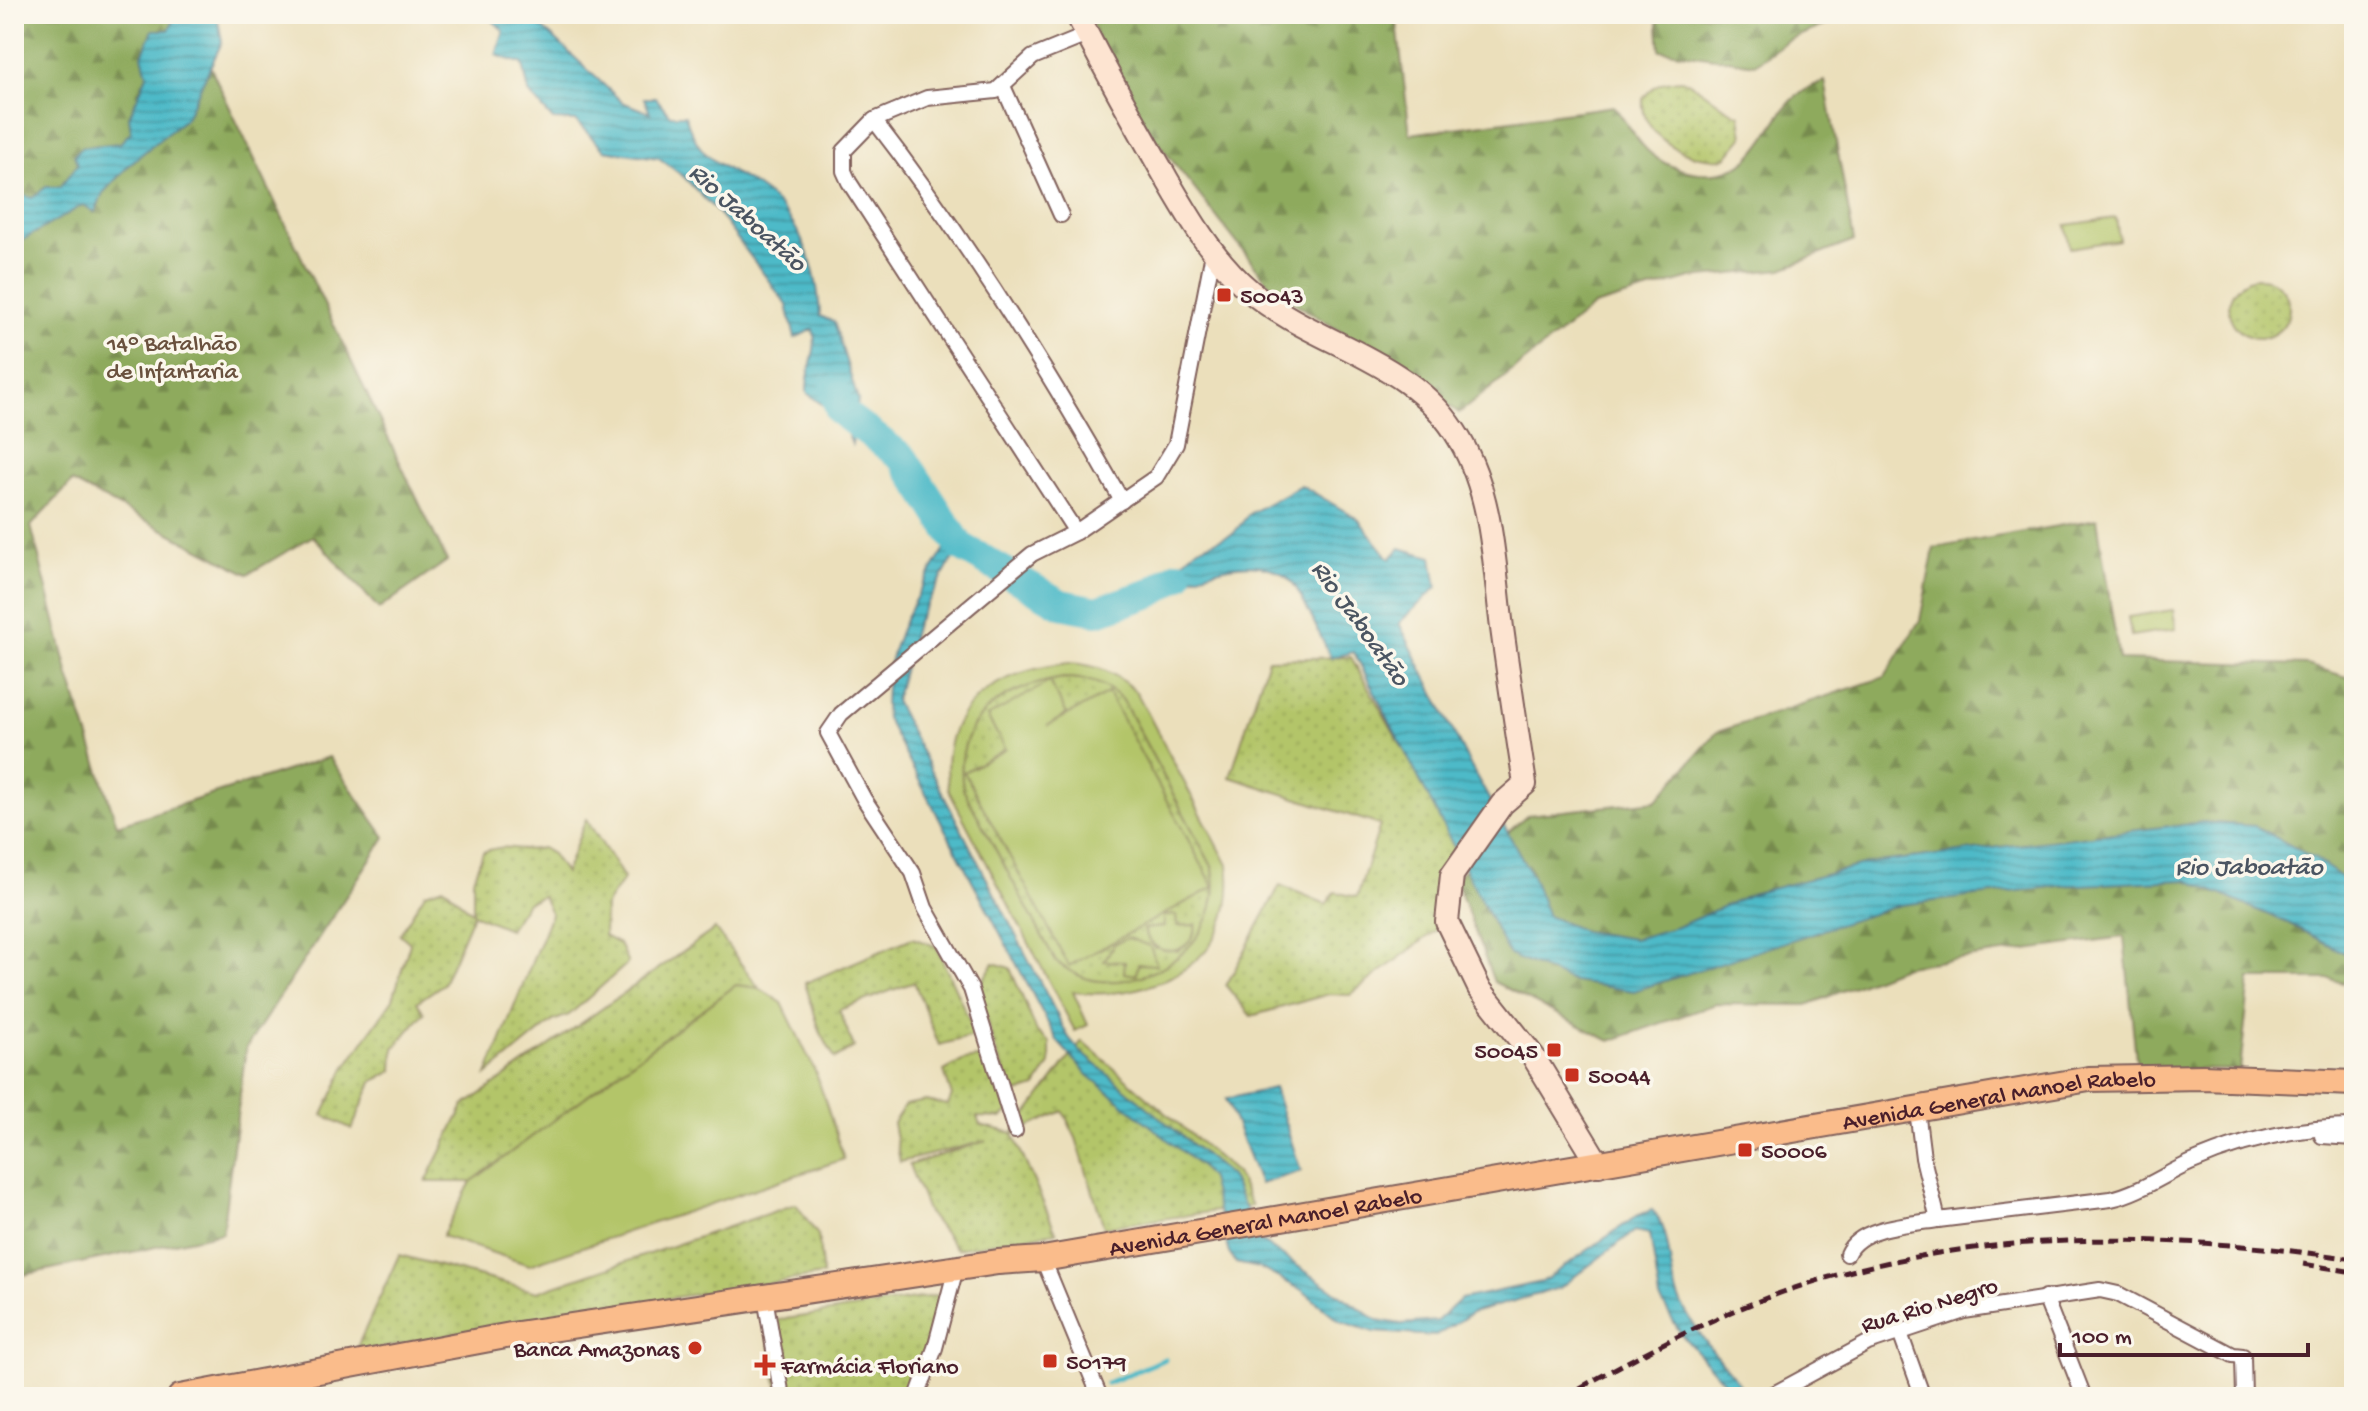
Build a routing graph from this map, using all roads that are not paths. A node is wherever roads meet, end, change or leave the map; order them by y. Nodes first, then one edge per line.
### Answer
1 (1077, 14) edge
2 (1087, 35) junction
3 (1003, 86) junction
4 (874, 120) junction
5 (1061, 215) dead end
6 (1213, 253) junction
7 (1122, 501) junction
8 (1076, 532) junction
9 (2354, 1083) edge
10 (1917, 1110) junction
11 (2354, 1127) edge
12 (1015, 1131) dead end
13 (2279, 1134) junction
14 (2354, 1138) edge
15 (1599, 1165) junction
16 (1938, 1220) junction
17 (1847, 1254) dead end
18 (1043, 1259) junction
19 (956, 1268) junction
20 (765, 1297) junction
21 (2045, 1297) junction
22 (1900, 1333) junction
23 (180, 1397) edge
24 (782, 1397) edge
25 (917, 1397) edge
26 (1100, 1397) edge
27 (1768, 1397) edge
28 (1923, 1397) edge
29 (2084, 1397) edge
30 (2244, 1397) edge

1 - 2 street
2 - 3 street
2 - 6 street
3 - 4 street
3 - 5 street
4 - 7 street
4 - 8 street
6 - 7 street
6 - 15 street
7 - 8 street
8 - 12 street
9 - 10 main road, Avenida General Manoel Rabelo
10 - 15 main road, Avenida General Manoel Rabelo
10 - 16 street
11 - 13 street
13 - 14 street
13 - 16 street
15 - 18 main road, Avenida General Manoel Rabelo
16 - 17 street
18 - 19 main road, Avenida General Manoel Rabelo
18 - 26 street
19 - 20 main road, Avenida General Manoel Rabelo
19 - 25 street
20 - 23 main road, Avenida General Manoel Rabelo
20 - 24 street
21 - 22 street, Rua Rio Negro
21 - 29 street
21 - 30 street, Rua Rio Negro
22 - 27 street, Rua Rio Negro
22 - 28 street

